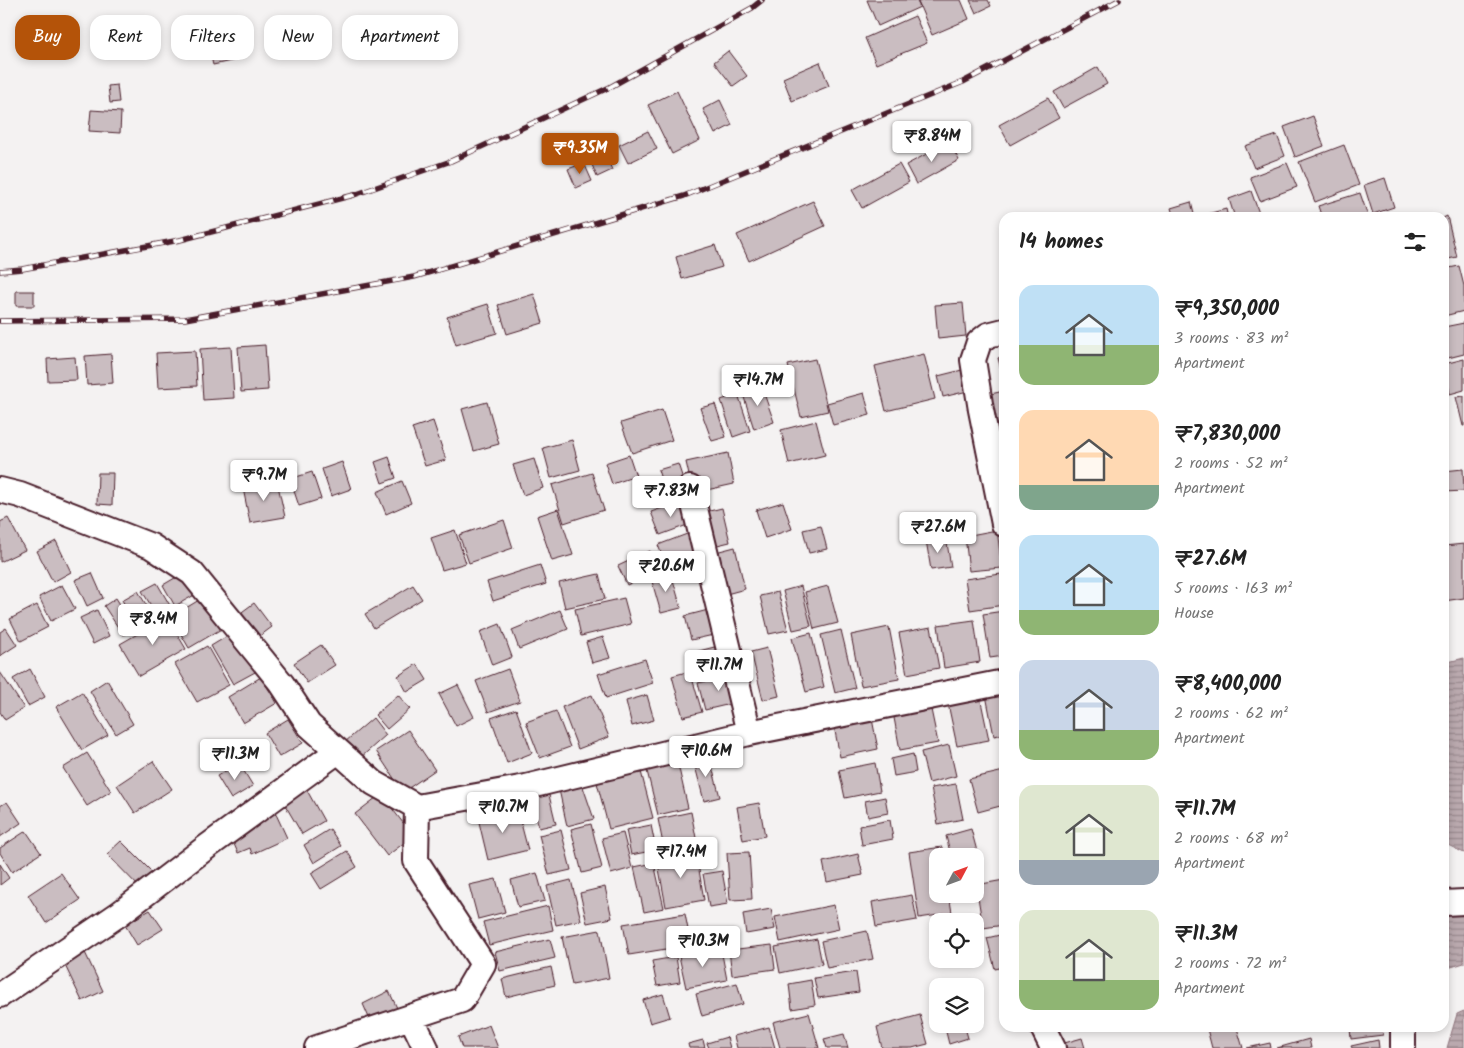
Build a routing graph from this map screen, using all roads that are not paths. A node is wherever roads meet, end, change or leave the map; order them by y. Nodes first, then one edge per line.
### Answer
1 (999, 332) edge
2 (690, 488) dead end
3 (0, 490) edge
4 (999, 499) edge
5 (999, 683) edge
6 (749, 733) junction
7 (338, 751) junction
8 (416, 807) junction
9 (1464, 902) edge
10 (1449, 903) edge
11 (0, 995) edge
12 (411, 1016) junction
13 (1045, 1032) edge
14 (1403, 1032) edge
15 (317, 1048) edge
16 (426, 1048) edge
17 (1053, 1048) edge
18 (1403, 1048) edge

1 - 4 street
2 - 6 street
3 - 7 street
5 - 6 street
6 - 8 street
7 - 8 street
7 - 11 street
8 - 12 street
9 - 10 street
12 - 15 street
12 - 16 street
13 - 17 street
14 - 18 street

